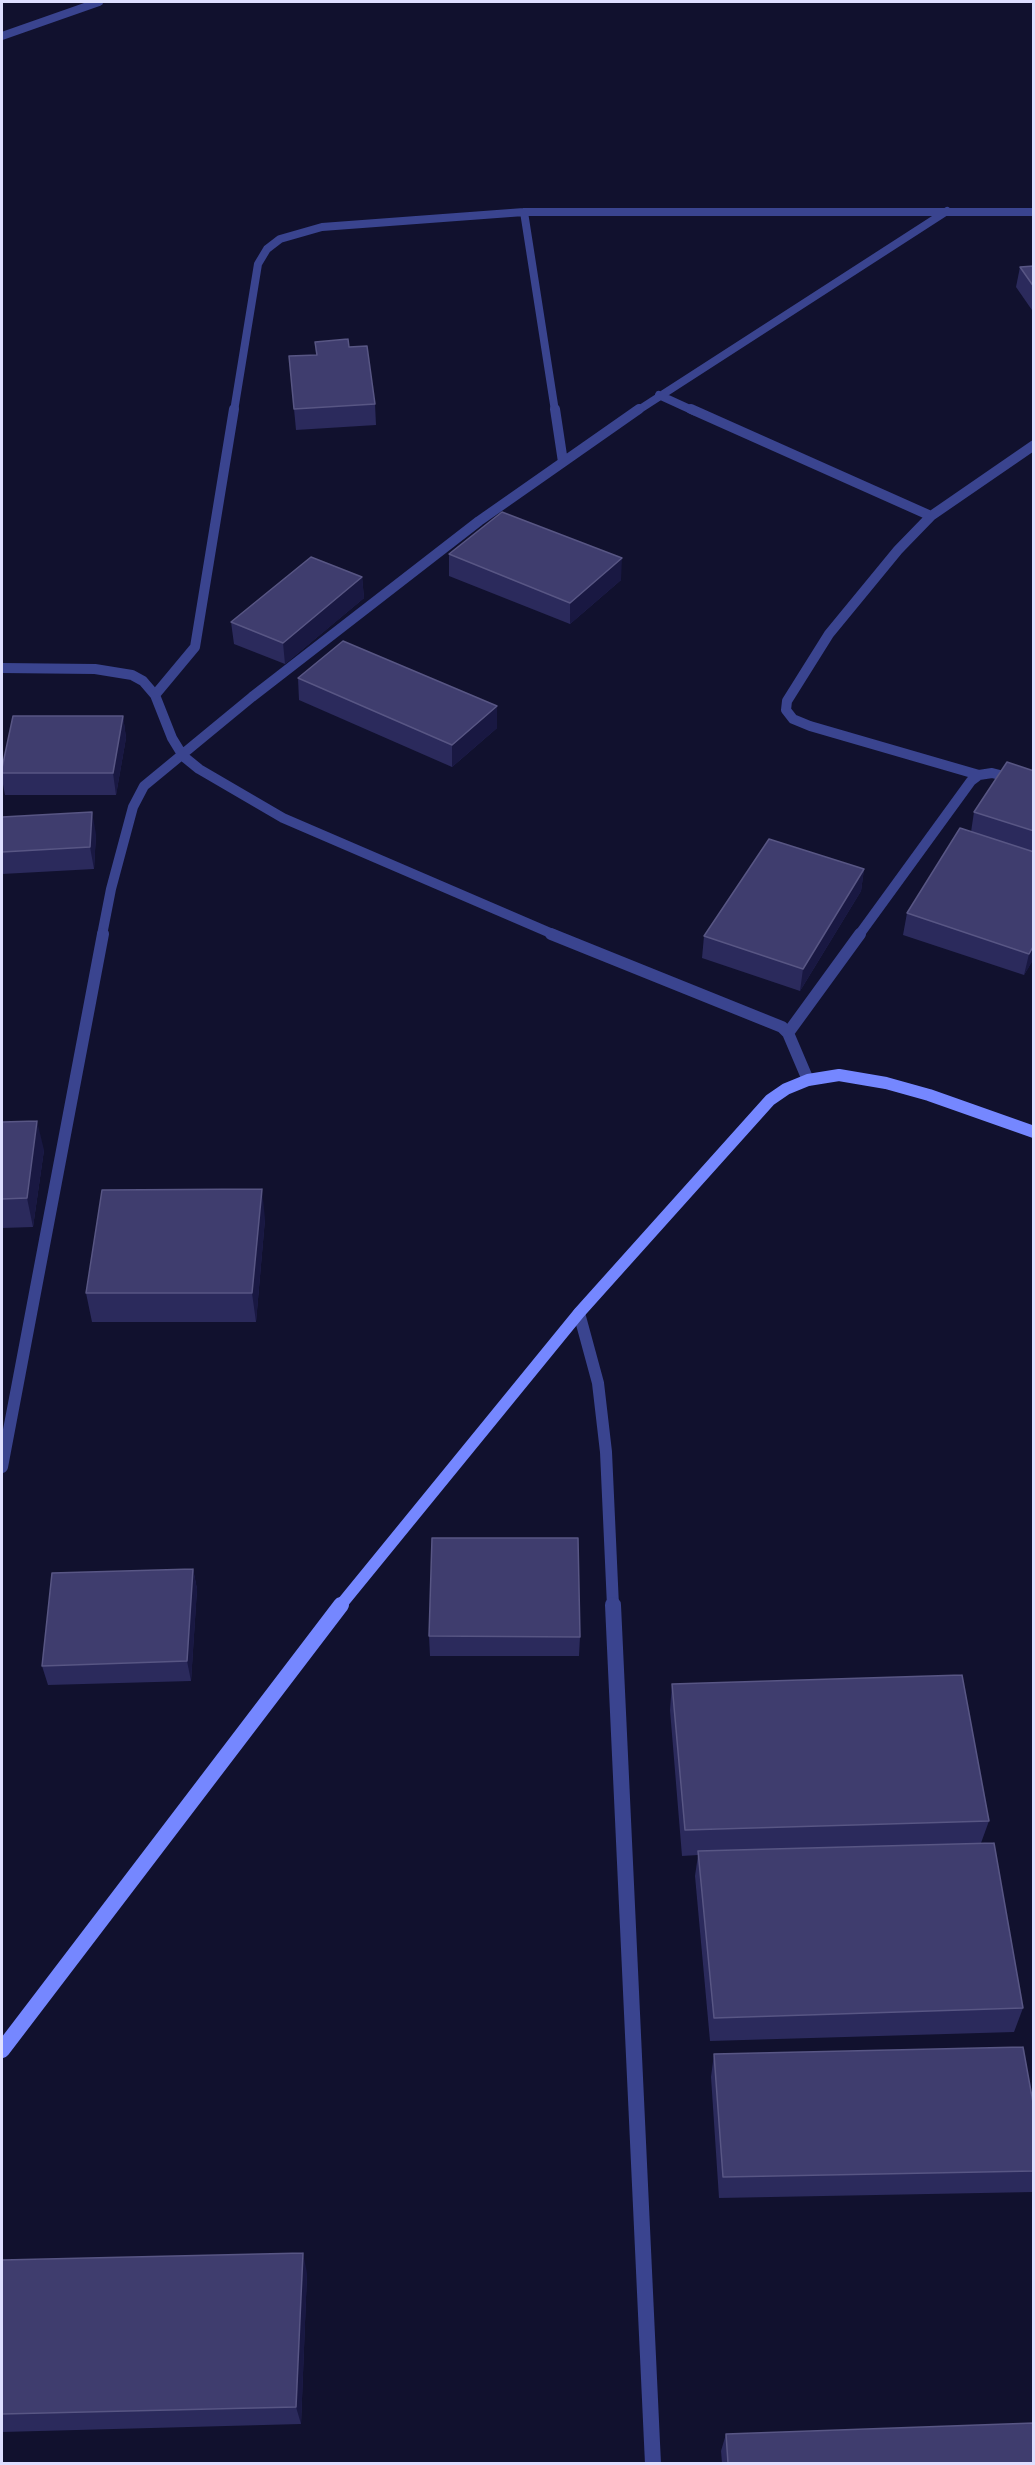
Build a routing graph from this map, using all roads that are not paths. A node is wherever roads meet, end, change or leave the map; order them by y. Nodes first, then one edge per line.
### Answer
1 (99, 2) edge
2 (2, 36) edge
3 (947, 211) junction
4 (524, 212) junction
5 (1034, 212) edge
6 (659, 395) junction
7 (1034, 445) edge
8 (563, 462) junction
9 (931, 516) junction
10 (2, 668) edge
11 (155, 695) junction
12 (183, 756) junction
13 (980, 775) junction
14 (1034, 784) edge
15 (788, 1033) junction
16 (808, 1080) junction
17 (1034, 1132) edge
18 (579, 1313) junction
19 (2, 1467) edge
20 (2, 2049) edge
21 (653, 2463) edge

1 - 2 street
3 - 4 street
3 - 5 street
3 - 6 street
4 - 8 street
4 - 11 street
6 - 8 street
6 - 9 street
7 - 9 street
8 - 12 street
9 - 13 street
10 - 11 street
11 - 12 street
12 - 15 street
12 - 19 street
13 - 14 street
13 - 15 street
15 - 16 street
16 - 17 street
16 - 18 street
18 - 20 street
18 - 21 street

